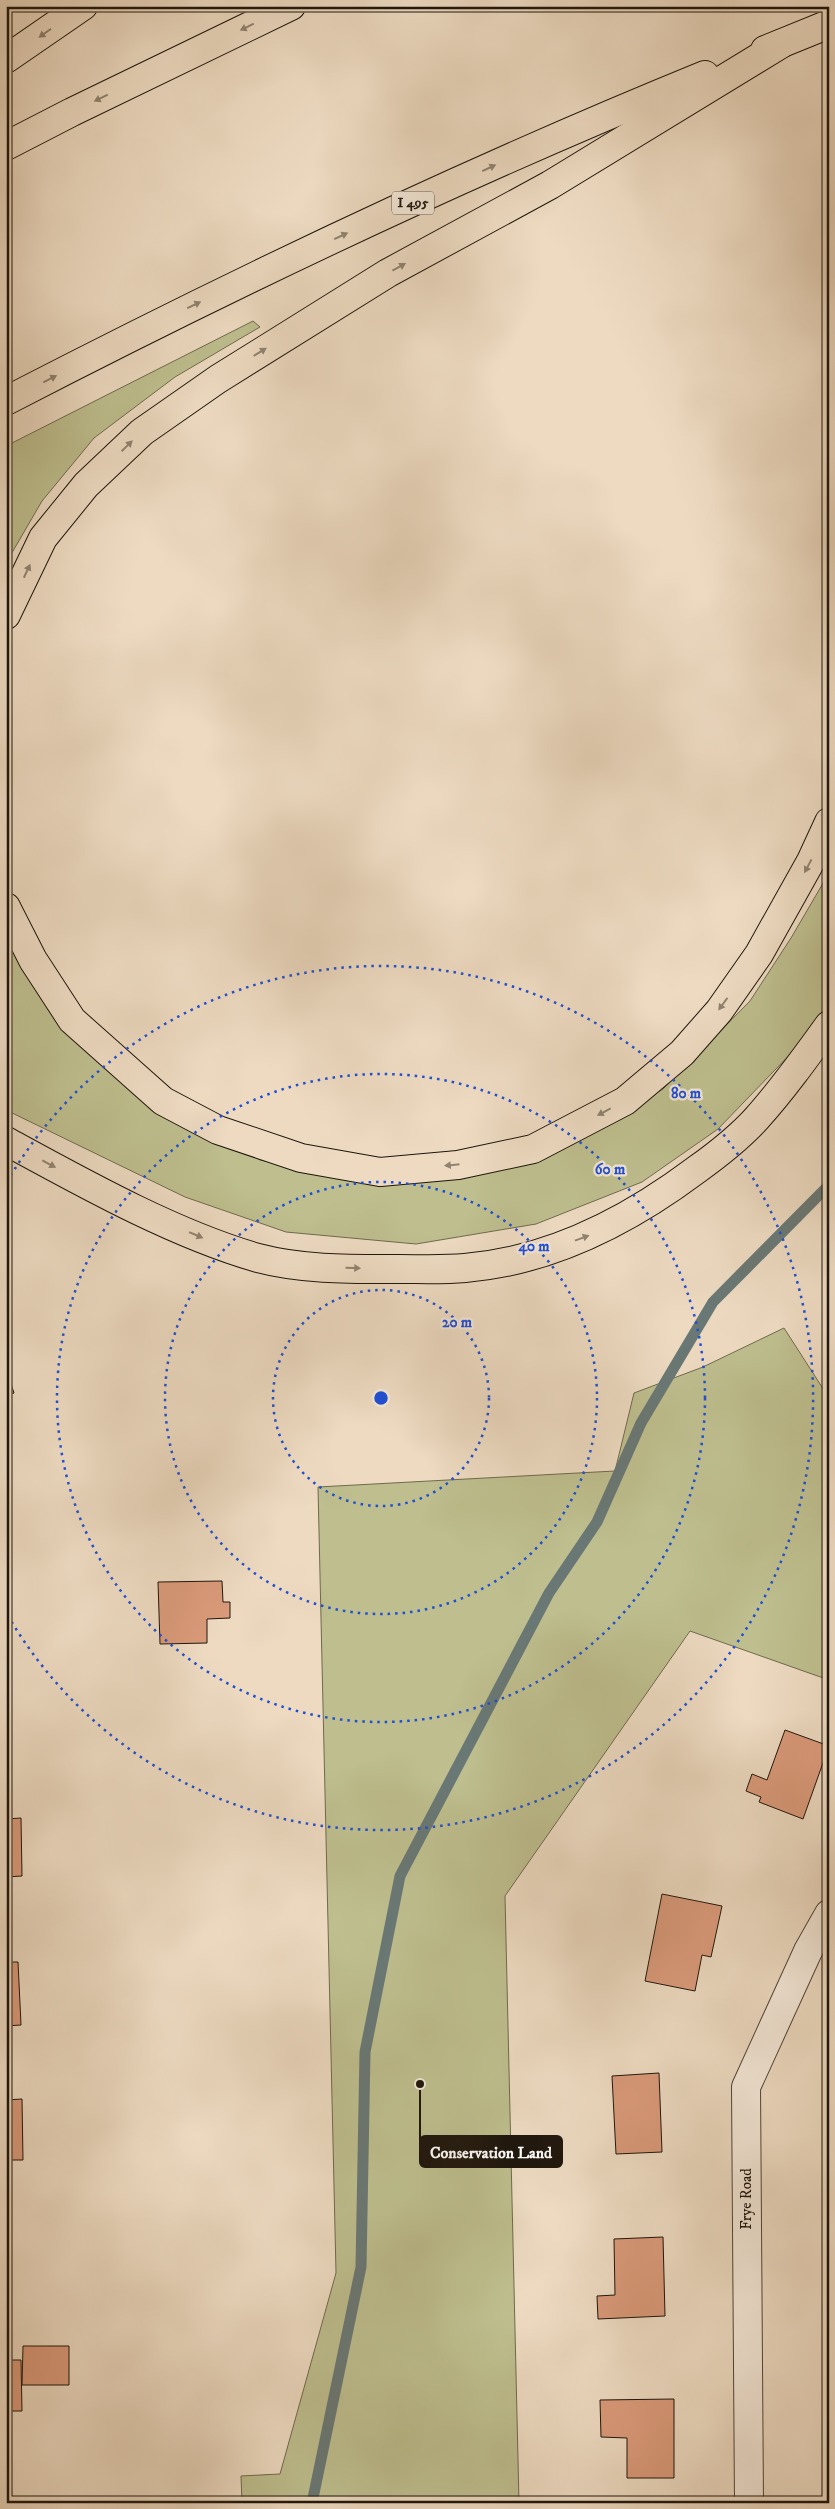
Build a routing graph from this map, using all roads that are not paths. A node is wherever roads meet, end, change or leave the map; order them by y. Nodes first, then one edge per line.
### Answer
1 (83, 6) edge
2 (291, 6) edge
3 (829, 24) edge
4 (781, 44) junction
5 (6, 59) edge
6 (6, 146) edge
7 (6, 401) edge
8 (6, 616) edge
9 (829, 822) edge
10 (6, 907) edge
11 (829, 1026) edge
12 (6, 1141) edge
13 (829, 1914) edge
14 (748, 2503) edge

1 -> 5 highway
2 -> 6 highway
3 - 4 highway, I 495
7 -> 4 highway, I 495
8 -> 4 highway
9 -> 10 highway
12 -> 11 highway
13 - 14 street, Frye Road

